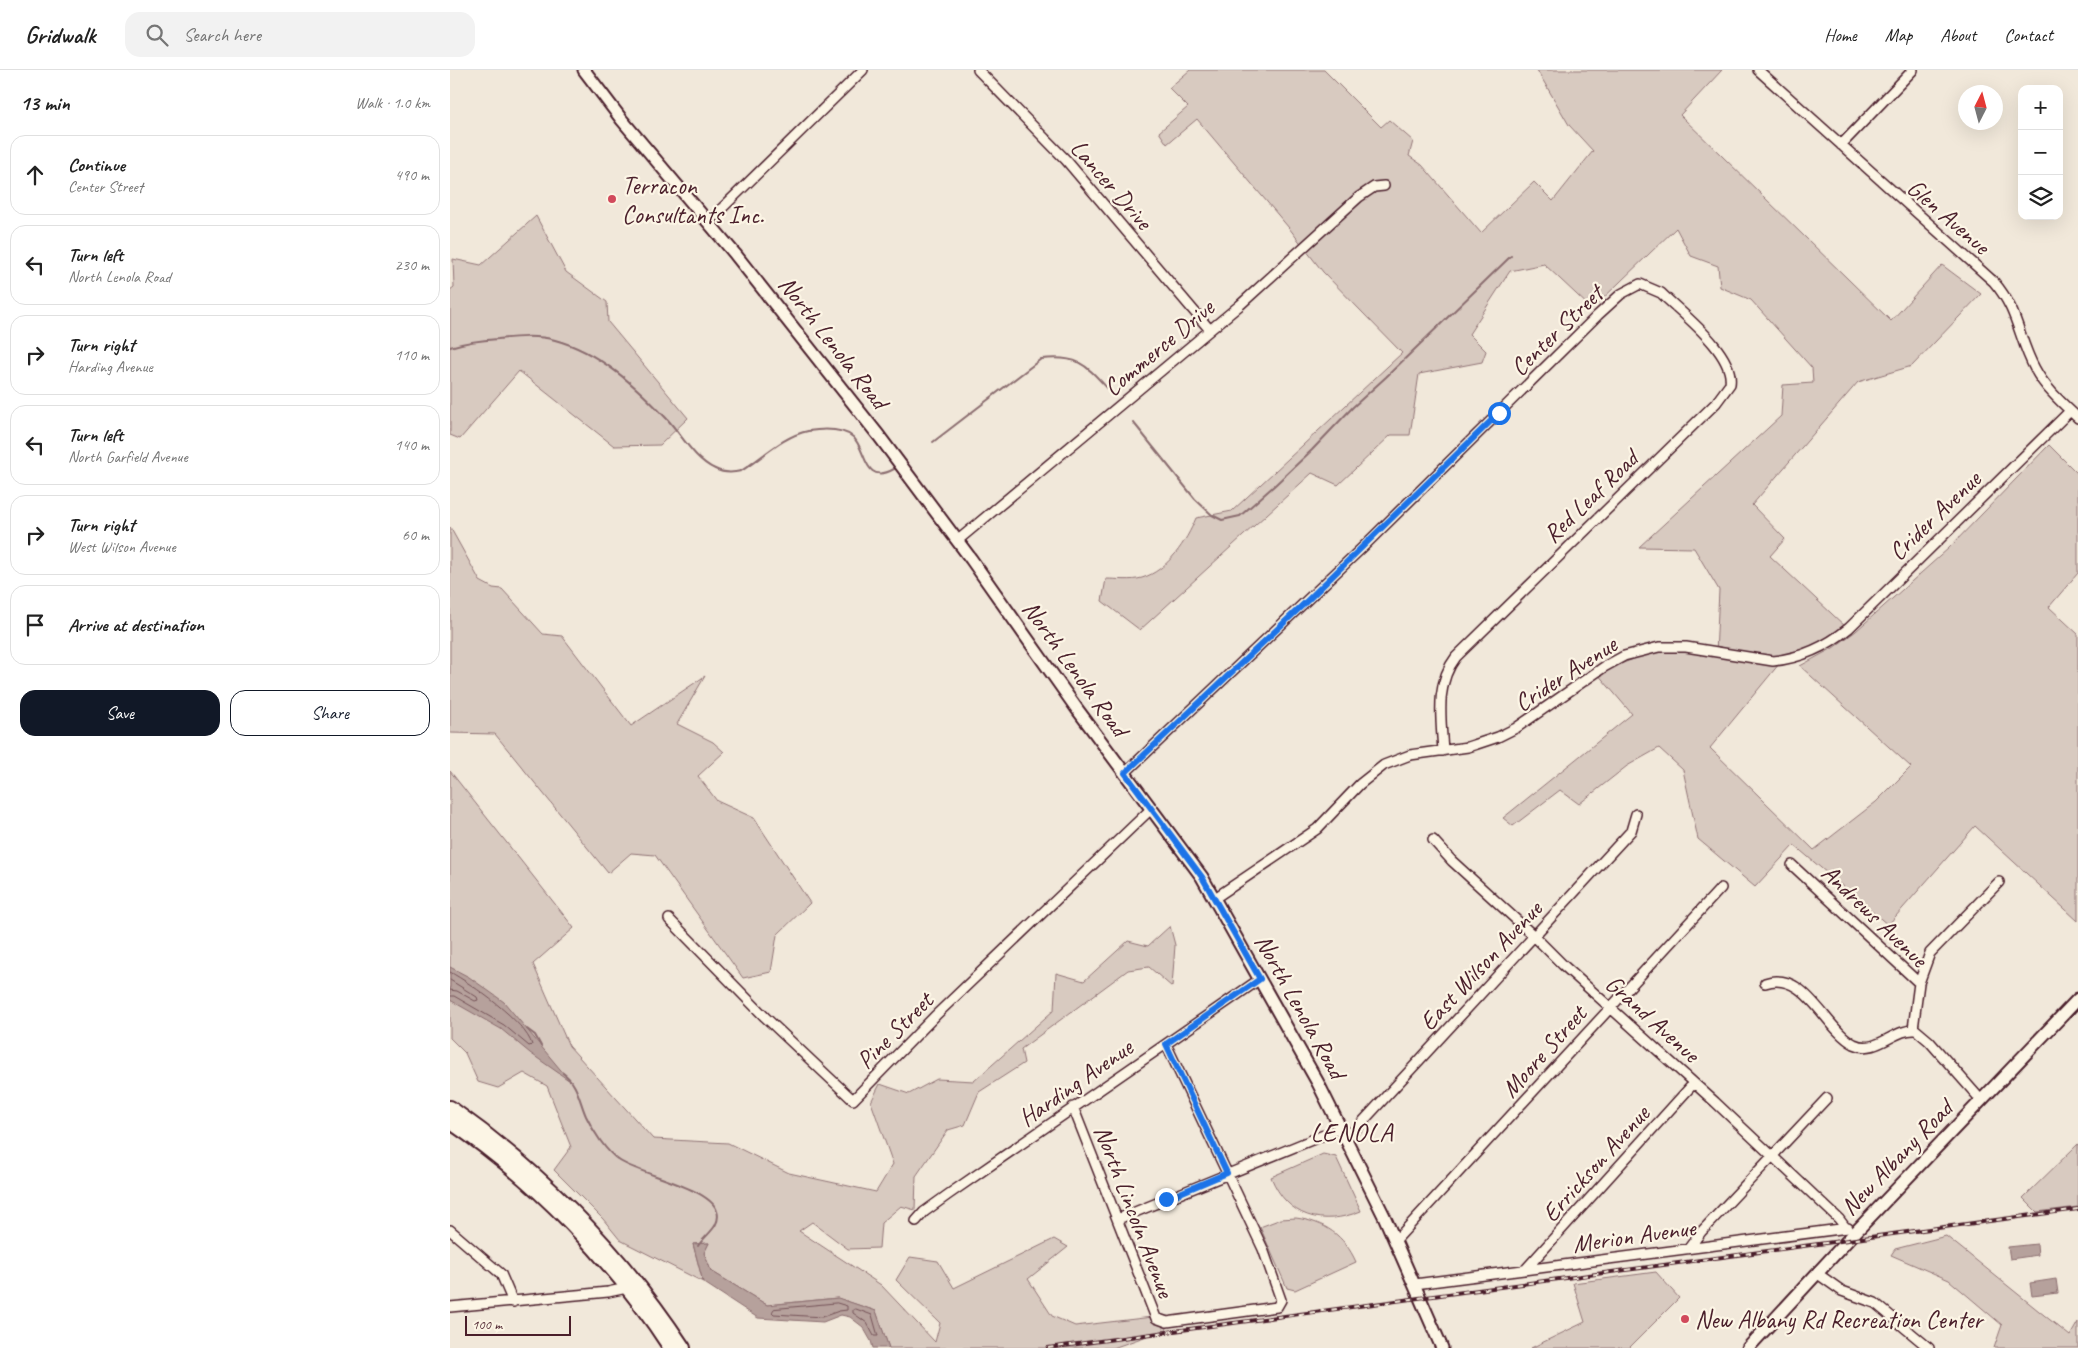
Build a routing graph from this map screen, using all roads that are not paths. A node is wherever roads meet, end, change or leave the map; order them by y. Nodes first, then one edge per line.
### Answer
1 (584, 70) edge
2 (863, 70) edge
3 (978, 70) edge
4 (1758, 70) edge
5 (1913, 70) edge
6 (1842, 146) junction
7 (1384, 186) dead end
8 (708, 222) junction
9 (1654, 288) joint
10 (1210, 330) junction
11 (2070, 411) junction
12 (2078, 418) edge
13 (957, 541) junction
14 (1444, 751) junction
15 (1125, 773) junction
16 (1151, 809) junction
17 (1636, 814) dead end
18 (1433, 840) dead end
19 (1792, 864) dead end
20 (1999, 882) dead end
21 (1721, 888) dead end
22 (1215, 898) junction
23 (669, 919) dead end
24 (1534, 936) junction
25 (1260, 979) junction
26 (1919, 982) junction
27 (1766, 983) dead end
28 (2078, 999) edge
29 (1611, 1007) junction
30 (1913, 1029) junction
31 (1166, 1044) junction
32 (1694, 1083) junction
33 (1828, 1098) dead end
34 (1981, 1100) junction
35 (1073, 1107) junction
36 (450, 1108) edge
37 (450, 1121) edge
38 (1343, 1133) junction
39 (1773, 1156) junction
40 (1227, 1173) junction
41 (1118, 1219) junction
42 (916, 1221) dead end
43 (1845, 1227) junction
44 (1860, 1228) junction
45 (450, 1230) edge
46 (1395, 1241) junction
47 (1690, 1248) junction
48 (1525, 1270) junction
49 (1818, 1274) junction
50 (1414, 1284) junction
51 (627, 1288) junction
52 (514, 1302) junction
53 (450, 1307) edge
54 (672, 1348) edge
55 (683, 1348) edge
56 (1442, 1348) edge
57 (1748, 1348) edge
58 (1929, 1348) edge

1 - 8 main road, North Lenola Road
2 - 8 street
3 - 10 street, Lancer Drive
4 - 6 street, Glen Avenue
5 - 6 street
6 - 11 street, Glen Avenue
7 - 10 street, Commerce Drive
8 - 13 main road, North Lenola Road
9 - 14 street, Red Leaf Road
9 - 15 street, Center Street
10 - 13 street, Commerce Drive
11 - 12 street, Glen Avenue
11 - 14 street, Crider Avenue
13 - 15 main road, North Lenola Road
14 - 22 street, Crider Avenue
15 - 16 main road, North Lenola Road
16 - 22 main road, North Lenola Road
16 - 23 street, Pine Street
17 - 24 street, East Wilson Avenue
18 - 24 street, Grand Avenue
19 - 26 street, Andrews Avenue
20 - 26 street
21 - 29 street, Moore Street
22 - 25 main road, North Lenola Road
24 - 29 street, Grand Avenue
24 - 38 street, East Wilson Avenue
25 - 31 street, Harding Avenue
25 - 38 main road, North Lenola Road
26 - 30 street, Andrews Avenue
27 - 30 street
28 - 34 main road, New Albany Road
29 - 32 street, Grand Avenue
29 - 46 street, Moore Street
30 - 34 street
31 - 35 street, Harding Avenue
31 - 40 street
32 - 39 street, Grand Avenue
32 - 48 street, Errickson Avenue
33 - 39 street
34 - 44 main road, New Albany Road
35 - 41 street, North Lincoln Avenue
35 - 42 street, Harding Avenue
36 - 55 highway
37 - 51 highway
38 - 40 street, East Wilson Avenue
38 - 46 main road, North Lenola Road
39 - 43 street, Grand Avenue
39 - 47 street
40 - 41 street, East Wilson Avenue
40 - 41 street, North Lincoln Avenue
43 - 44 street, Merion Avenue
43 - 47 street, Merion Avenue
44 - 49 main road, New Albany Road
45 - 52 street
46 - 50 main road, North Lenola Road
47 - 48 street, Merion Avenue
48 - 50 street, Merion Avenue
49 - 57 main road, New Albany Road
49 - 58 street
50 - 56 main road, North Lenola Road
51 - 52 street
51 - 54 highway
52 - 53 street

